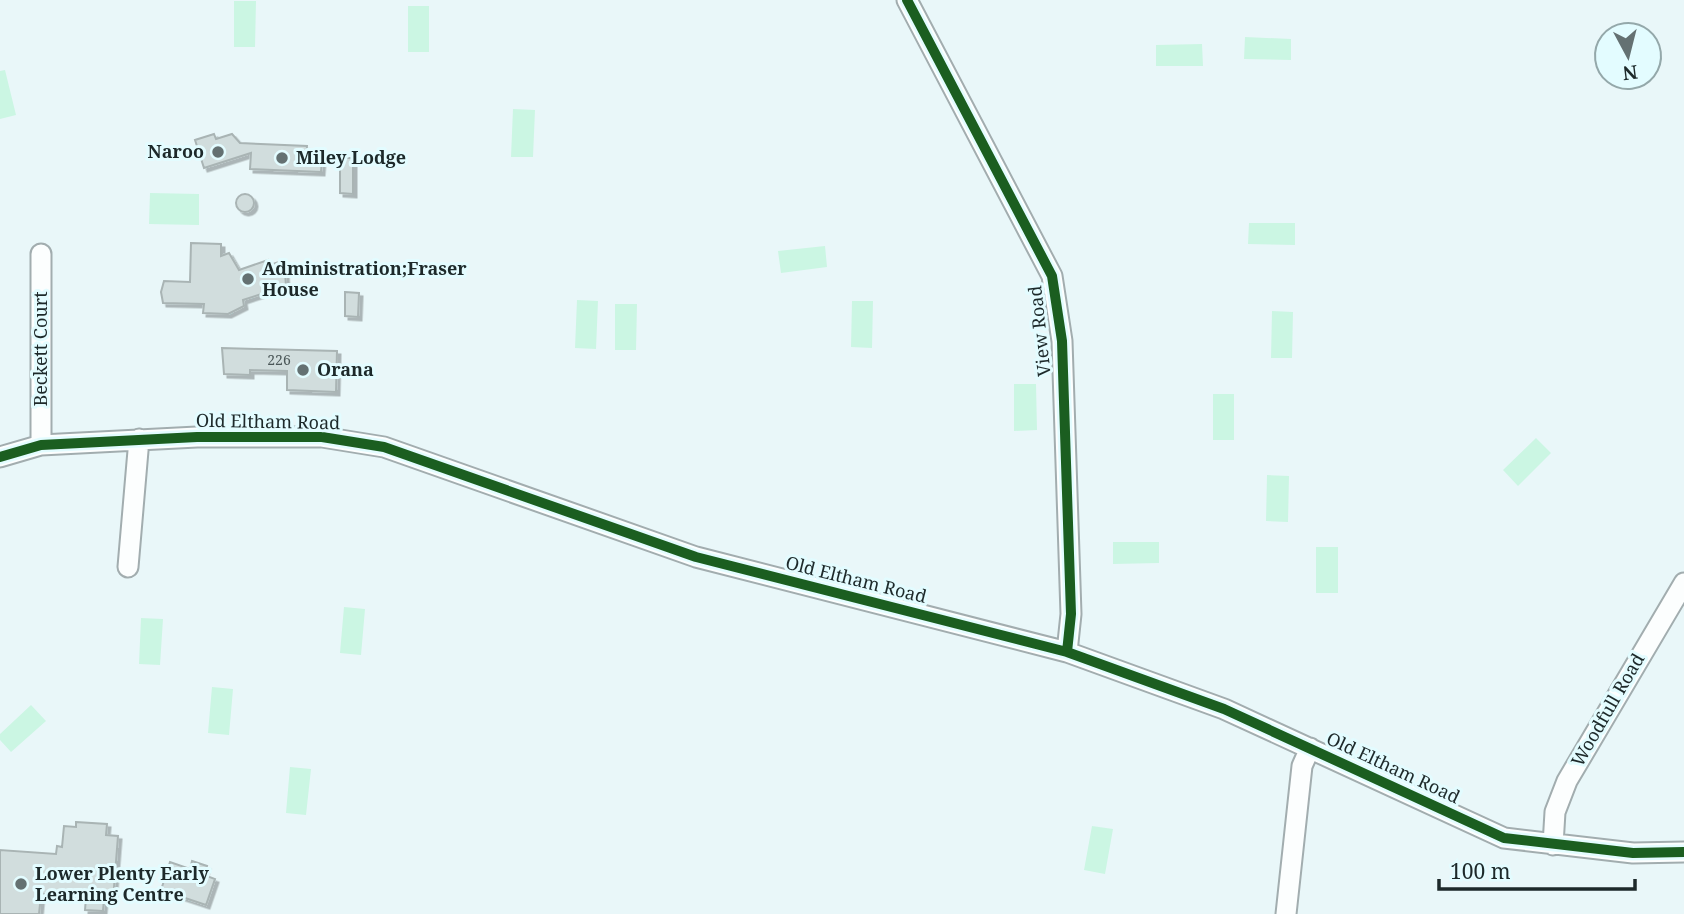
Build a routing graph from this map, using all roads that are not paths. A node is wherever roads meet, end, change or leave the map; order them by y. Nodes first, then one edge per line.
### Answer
1 (907, 0) edge
2 (41, 254) dead end
3 (139, 439) junction
4 (41, 445) junction
5 (0, 457) edge
6 (128, 567) dead end
7 (1684, 583) edge
8 (1067, 652) junction
9 (1310, 748) junction
10 (1553, 845) junction
11 (1684, 852) edge
12 (1286, 914) edge

1 - 8 street, View Road
2 - 4 street, Beckett Court
3 - 4 street, Old Eltham Road
3 - 6 street
3 - 8 street, Old Eltham Road
4 - 5 street, Old Eltham Road
7 - 10 street, Woodfull Road
8 - 9 street, Old Eltham Road
9 - 10 street, Old Eltham Road
9 - 12 street
10 - 11 street, Old Eltham Road

